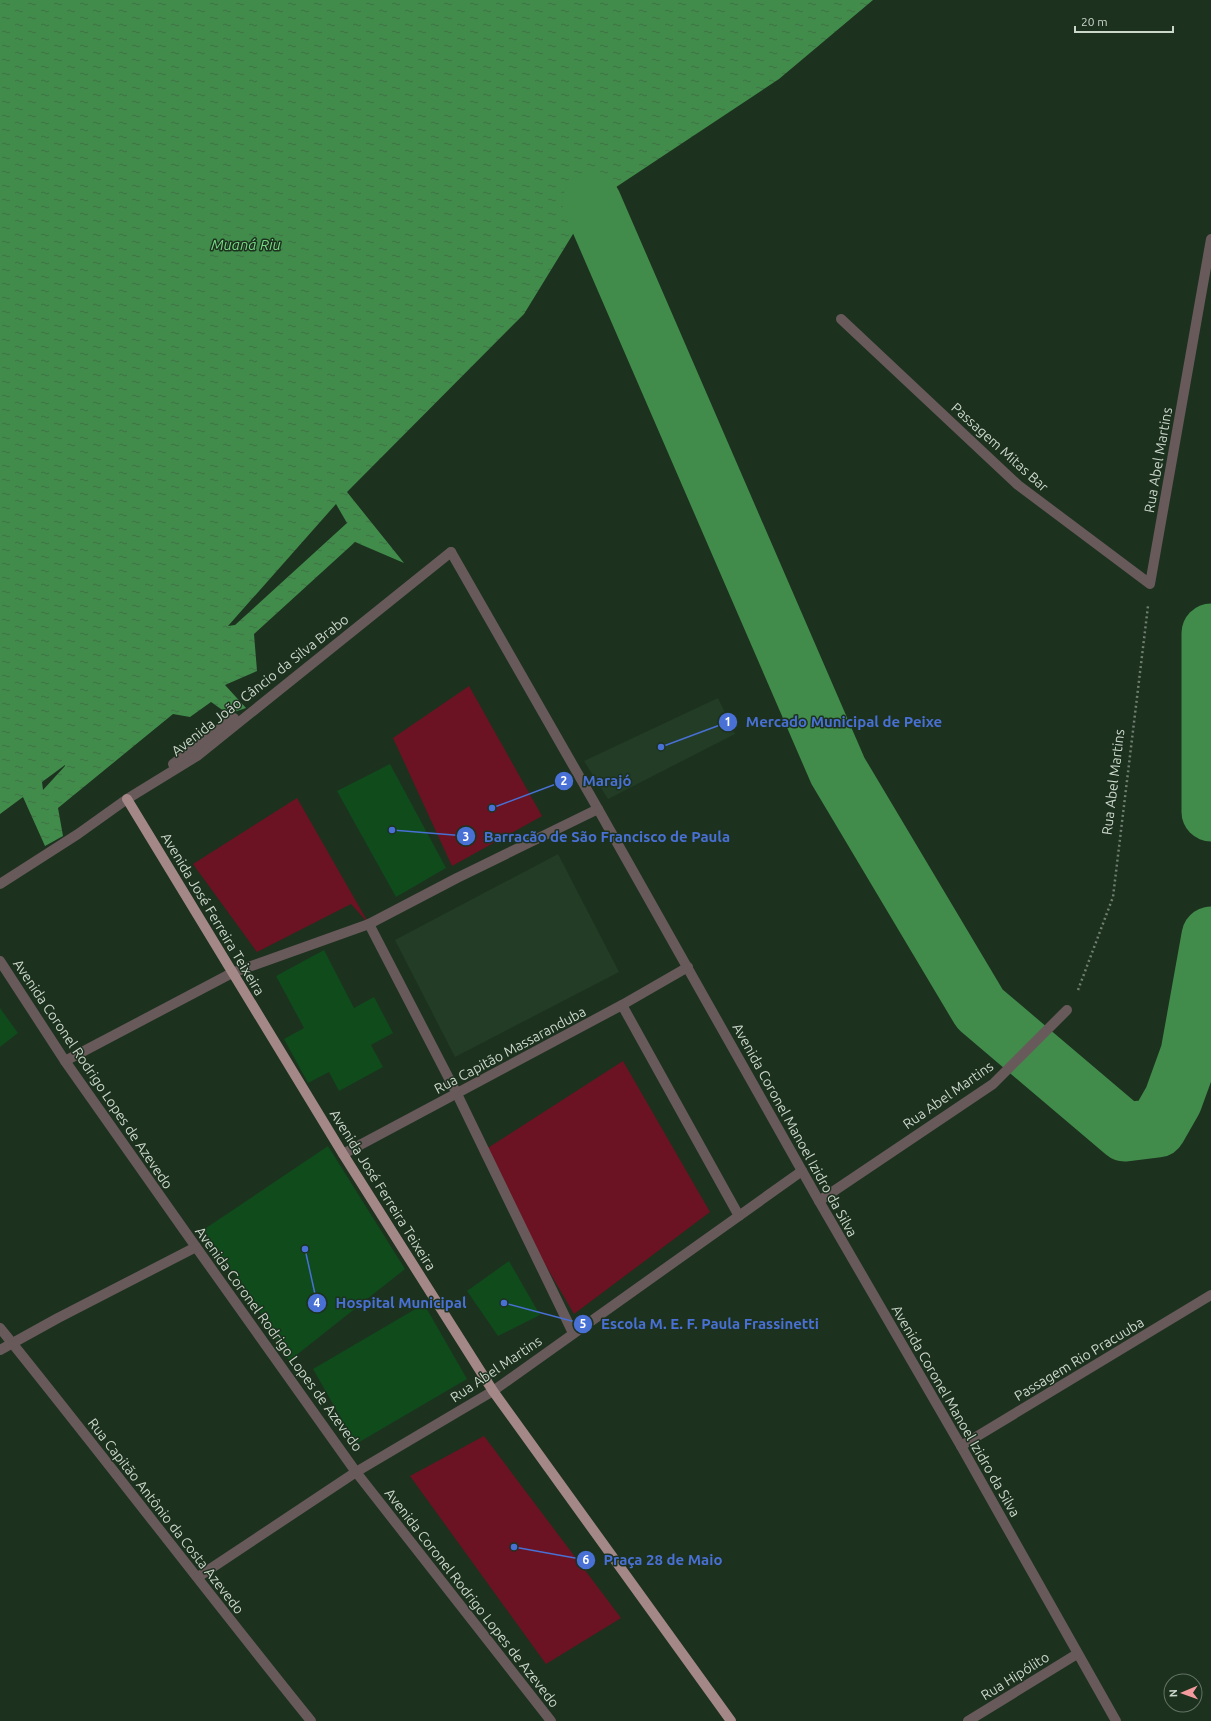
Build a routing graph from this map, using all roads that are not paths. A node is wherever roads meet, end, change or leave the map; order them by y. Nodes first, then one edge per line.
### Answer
1 (1211, 239) edge
2 (840, 320) dead end
3 (1150, 584) joint
4 (127, 799) junction
5 (598, 809) junction
6 (0, 884) edge
7 (369, 924) junction
8 (0, 961) edge
9 (688, 967) junction
10 (232, 973) junction
11 (622, 1005) junction
12 (1067, 1010) road end
13 (65, 1061) junction
14 (457, 1094) junction
15 (343, 1154) junction
16 (802, 1171) junction
17 (819, 1201) junction
18 (739, 1216) junction
19 (196, 1247) junction
20 (1211, 1296) edge
21 (0, 1328) edge
22 (573, 1333) junction
23 (13, 1344) junction
24 (0, 1350) edge
25 (493, 1391) junction
26 (960, 1446) junction
27 (356, 1472) junction
28 (198, 1577) junction
29 (1077, 1654) junction
30 (311, 1721) edge
31 (551, 1721) edge
32 (730, 1721) edge
33 (968, 1721) edge
34 (1116, 1721) edge

1 - 3 street, Rua Abel Martins
2 - 3 street, Passagem Mitas Bar
4 - 5 street, Avenida Coronel Manoel Izidro da Silva
4 - 6 street
4 - 10 main road, Avenida José Ferreira Teixeira
5 - 7 street
5 - 9 street, Avenida Coronel Manoel Izidro da Silva
7 - 10 street
7 - 14 street
8 - 13 street, Avenida Coronel Rodrigo Lopes de Azevedo
9 - 11 street, Rua Capitão Massaranduba
9 - 16 street, Avenida Coronel Manoel Izidro da Silva
10 - 13 street
10 - 15 main road, Avenida José Ferreira Teixeira
11 - 14 street, Rua Capitão Massaranduba
11 - 18 street
12 - 17 street, Rua Abel Martins
13 - 19 street, Avenida Coronel Rodrigo Lopes de Azevedo
14 - 15 street, Rua Capitão Massaranduba
14 - 22 street
15 - 25 main road, Avenida José Ferreira Teixeira
16 - 17 street, Avenida Coronel Manoel Izidro da Silva
16 - 18 street, Rua Abel Martins
17 - 26 street, Avenida Coronel Manoel Izidro da Silva
18 - 22 street, Rua Abel Martins
19 - 23 street
19 - 27 street, Avenida Coronel Rodrigo Lopes de Azevedo
20 - 26 street, Passagem Rio Pracuuba
21 - 23 street, Rua Capitão Antônio da Costa Azevedo
22 - 25 street, Rua Abel Martins
23 - 24 street
23 - 28 street, Rua Capitão Antônio da Costa Azevedo
25 - 27 street, Rua Abel Martins
25 - 32 main road, Avenida José Ferreira Teixeira
26 - 29 street, Avenida Coronel Manoel Izidro da Silva
27 - 28 street, Rua Abel Martins
27 - 31 street, Avenida Coronel Rodrigo Lopes de Azevedo
28 - 30 street, Rua Capitão Antônio da Costa Azevedo
29 - 33 street, Rua Hipólito
29 - 34 street, Avenida Coronel Manoel Izidro da Silva

